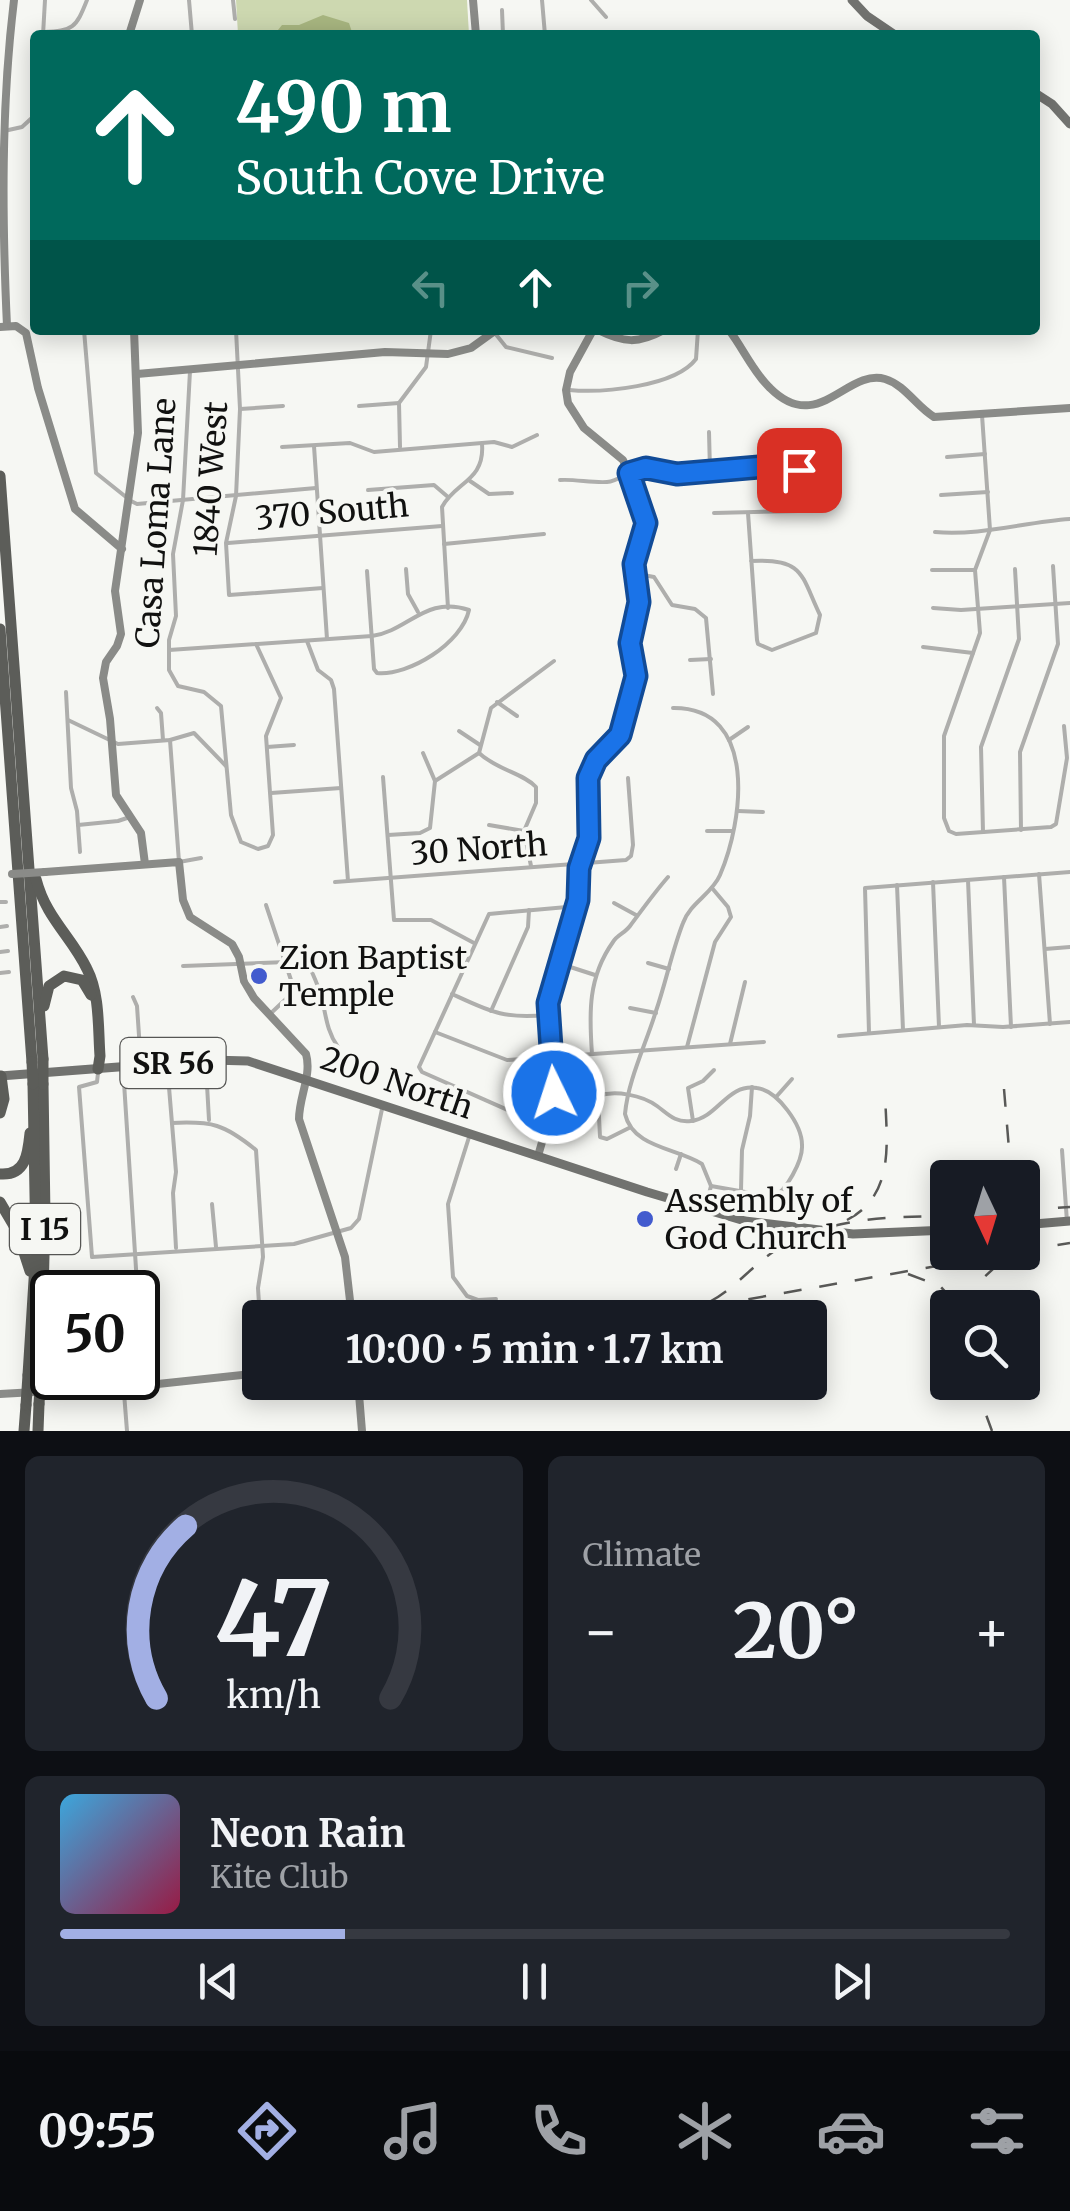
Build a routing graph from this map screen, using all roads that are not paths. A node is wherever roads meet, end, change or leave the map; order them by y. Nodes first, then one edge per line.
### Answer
1 (14, 0) edge
2 (46, 0) edge
3 (86, 0) edge
4 (140, 0) edge
5 (190, 0) edge
6 (233, 0) edge
7 (473, 0) edge
8 (542, 0) edge
9 (591, 0) edge
10 (852, 0) edge
11 (502, 10) dead end
12 (606, 17) dead end
13 (235, 19) dead end
14 (43, 30) edge
15 (67, 30) edge
16 (131, 30) edge
17 (192, 30) edge
18 (476, 30) edge
19 (503, 30) edge
20 (545, 30) edge
21 (888, 30) edge
22 (1040, 97) edge
23 (30, 120) edge
24 (1070, 124) edge
25 (4, 131) junction
26 (2, 326) edge
27 (84, 335) edge
28 (134, 335) edge
29 (236, 335) edge
30 (431, 335) edge
31 (489, 335) edge
32 (498, 335) edge
33 (592, 335) edge
34 (610, 335) edge
35 (654, 335) edge
36 (698, 335) edge
37 (732, 335) edge
38 (429, 355) junction
39 (552, 358) dead end
40 (239, 366) junction
41 (190, 371) junction
42 (137, 374) junction
43 (566, 390) junction
44 (399, 403) junction
45 (283, 406) dead end
46 (359, 406) dead end
47 (1070, 408) edge
48 (240, 409) junction
49 (982, 415) junction
50 (708, 432) dead end
51 (537, 435) dead end
52 (482, 443) junction
53 (314, 446) junction
54 (282, 448) dead end
55 (400, 448) junction
56 (840, 454) dead end
57 (985, 454) junction
58 (947, 457) dead end
59 (710, 471) junction
60 (629, 473) junction
61 (0, 476) edge
62 (812, 478) junction
63 (560, 480) dead end
64 (470, 481) junction
65 (316, 488) junction
66 (368, 490) dead end
67 (988, 492) junction
68 (512, 493) dead end
69 (941, 495) dead end
70 (236, 496) junction
71 (448, 496) junction
72 (184, 500) junction
73 (131, 501) junction
74 (714, 512) dead end
75 (748, 513) junction
76 (1070, 518) edge
77 (442, 526) junction
78 (990, 530) junction
79 (935, 532) dead end
80 (544, 534) dead end
81 (318, 537) junction
82 (226, 544) junction
83 (444, 544) junction
84 (122, 549) junction
85 (752, 561) junction
86 (1053, 566) dead end
87 (406, 568) dead end
88 (932, 570) dead end
89 (976, 570) junction
90 (1014, 570) dead end
91 (367, 571) dead end
92 (635, 574) junction
93 (323, 588) junction
94 (1070, 603) edge
95 (1056, 604) junction
96 (1018, 606) junction
97 (448, 608) junction
98 (933, 608) dead end
99 (978, 609) junction
100 (418, 612) junction
101 (0, 629) edge
102 (372, 636) junction
103 (327, 639) junction
104 (307, 640) junction
105 (256, 644) junction
106 (923, 647) dead end
107 (168, 650) junction
108 (973, 653) junction
109 (711, 658) junction
110 (690, 660) dead end
111 (554, 661) dead end
112 (66, 692) dead end
113 (713, 694) dead end
114 (497, 702) junction
115 (158, 708) dead end
116 (673, 708) dead end
117 (517, 716) dead end
118 (68, 720) junction
119 (1064, 726) dead end
120 (748, 728) dead end
121 (459, 731) dead end
122 (167, 740) junction
123 (730, 740) junction
124 (112, 742) junction
125 (1068, 744) edge
126 (294, 745) dead end
127 (481, 746) junction
128 (267, 747) junction
129 (422, 754) dead end
130 (479, 754) junction
131 (228, 767) junction
132 (383, 777) dead end
133 (628, 778) dead end
134 (435, 780) junction
135 (341, 788) junction
136 (270, 794) junction
137 (736, 810) junction
138 (763, 812) dead end
139 (129, 816) junction
140 (78, 824) junction
141 (489, 825) dead end
142 (1021, 830) junction
143 (524, 831) junction
144 (707, 832) dead end
145 (733, 832) junction
146 (983, 832) junction
147 (388, 835) junction
148 (28, 840) junction
149 (80, 852) dead end
150 (201, 858) dead end
151 (179, 862) junction
152 (145, 864) junction
153 (580, 864) junction
154 (531, 868) junction
155 (1070, 872) edge
156 (1039, 874) junction
157 (0, 875) edge
158 (668, 877) dead end
159 (1004, 877) junction
160 (390, 878) junction
161 (968, 880) junction
162 (348, 881) junction
163 (335, 882) dead end
164 (933, 882) junction
165 (897, 884) junction
166 (712, 888) junction
167 (614, 903) dead end
168 (266, 905) dead end
169 (529, 910) junction
170 (576, 910) junction
171 (636, 915) junction
172 (8, 926) dead end
173 (0, 927) edge
174 (474, 943) junction
175 (1070, 947) edge
176 (1044, 949) junction
177 (0, 952) edge
178 (8, 952) dead end
179 (306, 958) dead end
180 (287, 962) junction
181 (559, 963) junction
182 (648, 963) dead end
183 (240, 964) junction
184 (183, 966) dead end
185 (669, 969) junction
186 (10, 972) dead end
187 (0, 973) edge
188 (595, 975) junction
189 (745, 982) dead end
190 (452, 994) junction
191 (133, 997) dead end
192 (630, 1008) dead end
193 (490, 1011) junction
194 (656, 1012) junction
195 (269, 1015) junction
196 (548, 1015) junction
197 (1070, 1022) edge
198 (1050, 1024) junction
199 (974, 1025) junction
200 (939, 1027) junction
201 (1011, 1027) junction
202 (904, 1030) junction
203 (435, 1032) junction
204 (869, 1033) junction
205 (839, 1036) dead end
206 (764, 1042) dead end
207 (730, 1044) junction
208 (338, 1047) dead end
209 (688, 1047) junction
210 (644, 1051) junction
211 (592, 1054) junction
212 (39, 1057) junction
213 (552, 1058) junction
214 (167, 1064) junction
215 (141, 1066) junction
216 (123, 1067) junction
217 (98, 1068) junction
218 (714, 1070) dead end
219 (0, 1075) edge
220 (306, 1078) junction
221 (792, 1080) dead end
222 (207, 1085) dead end
223 (37, 1087) junction
224 (752, 1087) junction
225 (629, 1096) junction
226 (776, 1097) junction
227 (383, 1104) junction
228 (0, 1113) edge
229 (210, 1121) junction
230 (693, 1121) junction
231 (172, 1123) junction
232 (547, 1128) junction
233 (629, 1128) junction
234 (470, 1134) junction
235 (1062, 1150) dead end
236 (682, 1154) junction
237 (538, 1156) junction
238 (676, 1170) dead end
239 (0, 1174) edge
240 (711, 1186) junction
241 (741, 1190) junction
242 (0, 1202) edge
243 (212, 1204) dead end
244 (704, 1210) junction
245 (1068, 1222) edge
246 (1040, 1224) edge
247 (930, 1231) edge
248 (337, 1232) junction
249 (262, 1244) junction
250 (216, 1247) junction
251 (176, 1250) junction
252 (135, 1253) junction
253 (34, 1270) edge
254 (41, 1270) edge
255 (136, 1270) edge
256 (30, 1280) edge
257 (496, 1299) dead end
258 (259, 1300) edge
259 (350, 1300) edge
260 (242, 1374) edge
261 (160, 1381) edge
262 (30, 1392) edge
263 (0, 1394) edge
264 (32, 1400) edge
265 (124, 1400) edge
266 (359, 1400) edge
267 (32, 1405) junction
268 (24, 1431) edge
269 (38, 1431) edge
270 (127, 1431) edge
271 (362, 1431) edge

1 - 25 street
2 - 14 street
3 - 15 street
4 - 16 street
5 - 17 street
6 - 13 street
7 - 18 street
8 - 20 street
9 - 12 street
10 - 21 main road
11 - 19 street
22 - 24 main road
23 - 25 street
25 - 26 street
26 - 84 street
27 - 73 street
28 - 42 street
29 - 40 street, 1840 West
30 - 38 street
31 - 38 street
32 - 39 street
33 - 43 street
34 - 35 street
36 - 43 street
37 - 49 street
38 - 40 street
38 - 44 street
40 - 41 street
40 - 48 street, 1840 West
41 - 42 street
41 - 72 street, Casa Loma Lane
42 - 73 street
43 - 60 street
44 - 46 street
44 - 55 street
45 - 48 street
47 - 49 street
48 - 70 street, 1840 West
49 - 57 street
50 - 59 street
51 - 52 street
52 - 55 street
52 - 64 street
53 - 54 street
53 - 55 street
53 - 65 street
56 - 62 street
57 - 58 street
57 - 67 street
59 - 60 street
59 - 62 street
60 - 63 street
60 - 92 street
61 - 148 highway, I 15
62 - 75 street
64 - 68 street
64 - 71 street
65 - 70 street
65 - 81 street
66 - 71 street
67 - 69 street
67 - 78 street
70 - 72 street
70 - 82 street, 1840 West
71 - 77 street
72 - 73 street
72 - 107 street, Casa Loma Lane
73 - 84 street
74 - 75 street
75 - 85 street
76 - 78 street
77 - 81 street, 370 South
77 - 83 street
78 - 79 street
78 - 89 street
80 - 83 street
81 - 82 street, 370 South
81 - 93 street
82 - 93 street, 1840 West
83 - 97 street
84 - 124 street
85 - 85 street
86 - 95 street
87 - 100 street
88 - 89 street
89 - 99 street
90 - 96 street
91 - 102 street
92 - 109 street
92 - 153 street
93 - 103 street
94 - 95 street
95 - 96 street
95 - 142 street
96 - 99 street
96 - 146 street
97 - 100 street
97 - 102 street
98 - 99 street
99 - 108 street
100 - 102 street
101 - 212 highway, I 15
102 - 103 street
103 - 104 street
104 - 105 street
104 - 135 street
105 - 107 street
105 - 128 street
106 - 108 street
107 - 131 street, Casa Loma Lane
108 - 146 street
109 - 110 street
109 - 113 street
111 - 114 street
112 - 118 street
114 - 117 street
114 - 127 street
115 - 122 street
116 - 123 street
118 - 124 street
118 - 140 street
119 - 125 street
120 - 123 street
121 - 127 street
122 - 124 street
122 - 131 street
122 - 151 street
123 - 137 street
124 - 139 street
125 - 142 street
126 - 128 street
127 - 130 street
128 - 136 street
129 - 134 street
130 - 134 street
130 - 143 street
131 - 136 street
132 - 147 street
133 - 153 street, 30 North
134 - 147 street
135 - 136 street
135 - 162 street
137 - 138 street
137 - 145 street
139 - 140 street
139 - 152 street
140 - 149 street
141 - 143 street
142 - 146 street
143 - 154 street
144 - 145 street
145 - 166 street
147 - 160 street
148 - 212 highway, I 15
148 - 217 highway
150 - 151 street
151 - 152 street
151 - 183 street
152 - 157 street, bridge
153 - 154 street, 30 North
153 - 170 street
154 - 160 street, 30 North
155 - 156 street
156 - 159 street
156 - 176 street
158 - 171 street
159 - 161 street
159 - 201 street
160 - 162 street, 30 North
160 - 174 street
161 - 164 street
161 - 199 street
162 - 163 street, 30 North
164 - 165 street
164 - 200 street
165 - 202 street
165 - 204 street
166 - 185 street
166 - 209 street
167 - 171 street
168 - 180 street
169 - 170 street
169 - 174 street
169 - 193 street
170 - 181 street
171 - 188 street
172 - 173 street
174 - 190 street
175 - 176 street
176 - 198 street
177 - 178 street
179 - 208 street
180 - 183 street
180 - 195 street
181 - 188 street
181 - 196 street
182 - 185 street
183 - 184 street
183 - 195 street
185 - 194 street
186 - 187 street
188 - 211 street
189 - 207 street
190 - 193 street
190 - 203 street
191 - 215 street
192 - 194 street
193 - 196 street
194 - 210 street
195 - 220 street
196 - 213 street
197 - 198 street
198 - 201 street
199 - 200 street
199 - 201 street
200 - 202 street
202 - 204 street
203 - 213 street
203 - 232 street
204 - 205 street
206 - 207 street
207 - 209 street
209 - 210 street
210 - 211 street
210 - 225 street
211 - 213 street
212 - 217 highway
212 - 223 highway, I 15, bridge
213 - 232 street
214 - 215 main road, 200 North / SR 56
214 - 220 main road, 200 North / SR 56
214 - 231 street
215 - 216 main road, 200 North / SR 56
216 - 217 main road, 200 North / SR 56
216 - 252 street
217 - 219 main road, 200 North / SR 56
217 - 252 street
218 - 230 street
219 - 228 highway
220 - 227 main road, 200 North / SR 56
220 - 248 street
221 - 226 street
222 - 229 street
223 - 239 highway
223 - 253 highway, I 15
223 - 254 highway, I 15
224 - 226 street
224 - 230 street
224 - 241 street
225 - 230 street
225 - 233 street
225 - 233 street
226 - 241 street
227 - 234 main road, 200 North / SR 56
227 - 248 street
229 - 231 street
229 - 249 street
231 - 251 street
232 - 237 street
233 - 236 street
234 - 237 main road, 200 North / SR 56
234 - 257 street
235 - 245 street
236 - 238 street
236 - 240 street
237 - 244 main road, 200 North / SR 56
240 - 241 street
240 - 244 street
242 - 256 highway
243 - 250 street
244 - 247 main road, 200 North / SR 56
245 - 246 main road
248 - 249 street
248 - 259 street
249 - 250 street
249 - 258 street
250 - 251 street
251 - 252 street
252 - 255 street
260 - 261 street
262 - 263 street
264 - 267 highway, I 15, bridge
265 - 270 street
266 - 271 street
267 - 268 highway, I 15
267 - 269 highway, I 15

